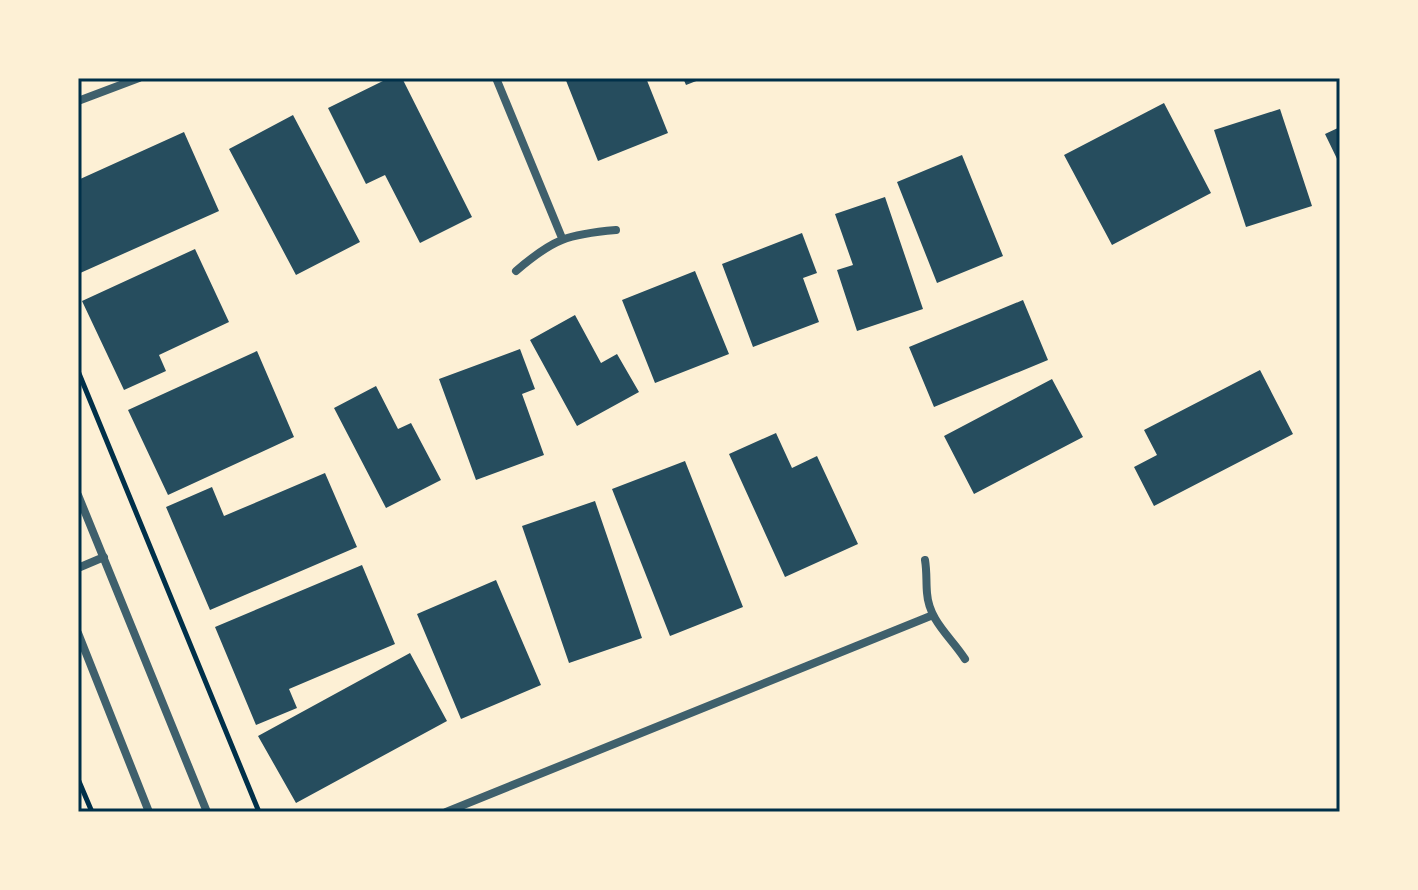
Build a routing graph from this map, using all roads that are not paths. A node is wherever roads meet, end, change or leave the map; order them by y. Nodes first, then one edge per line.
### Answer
1 (139, 78) edge
2 (496, 78) edge
3 (78, 103) edge
4 (616, 230) dead end
5 (562, 238) junction
6 (516, 271) dead end
7 (78, 495) edge
8 (104, 557) junction
9 (925, 560) dead end
10 (78, 568) edge
11 (933, 615) junction
12 (78, 633) edge
13 (965, 659) dead end
14 (149, 812) edge
15 (207, 812) edge
16 (446, 812) edge

1 - 3 street
2 - 5 street
4 - 5 street
5 - 6 street
7 - 8 street
8 - 10 street
8 - 15 street
9 - 11 street
11 - 13 street
11 - 16 street
12 - 14 street

